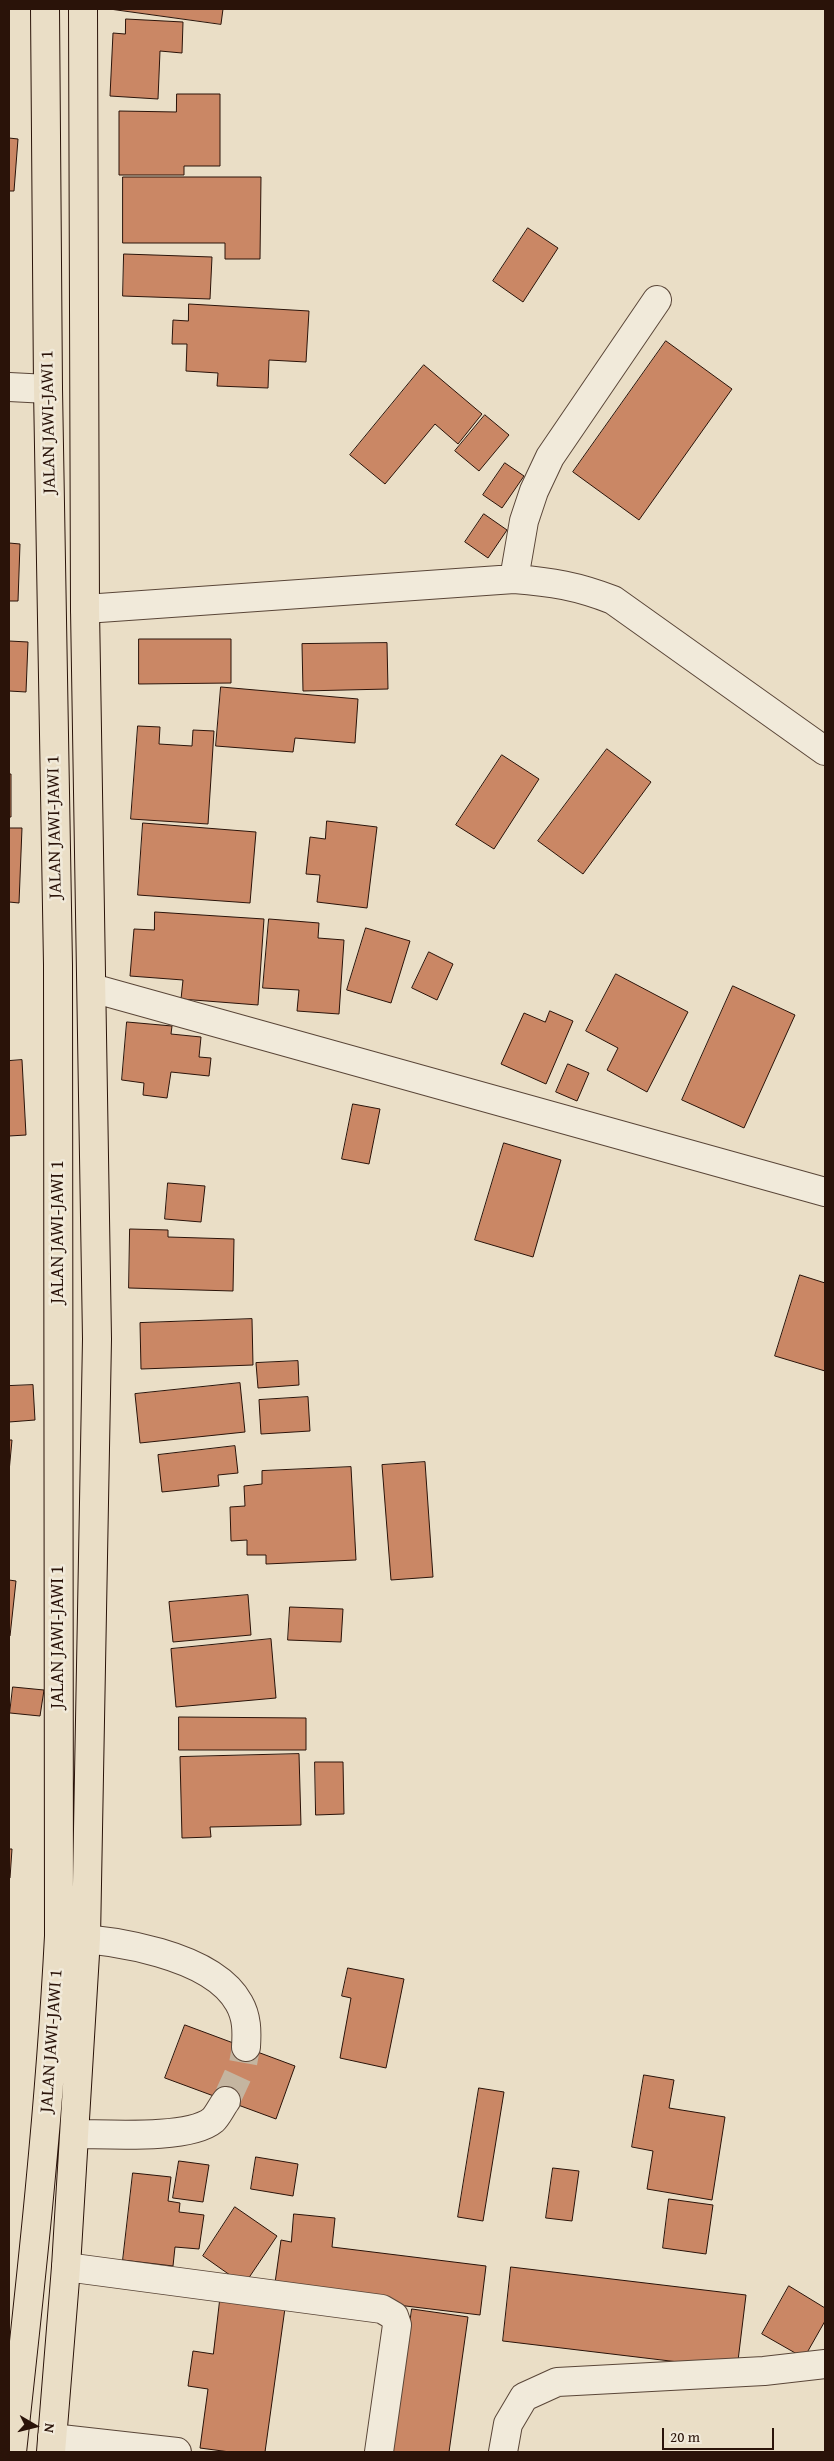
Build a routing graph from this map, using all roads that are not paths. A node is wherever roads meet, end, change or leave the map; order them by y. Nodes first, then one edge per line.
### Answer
1 (46, 9) edge
2 (83, 9) edge
3 (85, 229) junction
4 (48, 230) junction
5 (658, 300) dead end
6 (9, 387) edge
7 (48, 389) junction
8 (514, 579) junction
9 (85, 609) junction
10 (825, 751) edge
11 (92, 988) junction
12 (825, 1192) edge
13 (58, 1338) junction
14 (97, 1339) junction
15 (59, 1936) junction
16 (86, 1938) junction
17 (246, 2047) tunnel mouth
18 (226, 2101) tunnel mouth
19 (74, 2134) junction
20 (66, 2267) junction
21 (825, 2364) edge
22 (51, 2445) edge
23 (12, 2452) edge
24 (177, 2452) edge
25 (379, 2452) edge
26 (503, 2452) edge

1 - 4 highway, JALAN JAWI-JAWI 1
2 - 3 highway
3 - 4 highway
3 - 9 highway
4 - 7 highway, JALAN JAWI-JAWI 1
5 - 8 street
6 - 7 street
7 - 13 highway, JALAN JAWI-JAWI 1
8 - 9 street
8 - 10 street
9 - 11 highway
11 - 12 street
11 - 14 highway
13 - 14 highway
13 - 15 highway, JALAN JAWI-JAWI 1
14 - 16 highway
15 - 16 street
15 - 23 highway, JALAN JAWI-JAWI 1
16 - 17 street
16 - 19 highway
18 - 19 street
19 - 20 highway
20 - 22 highway
20 - 25 street
21 - 26 street
22 - 24 street

